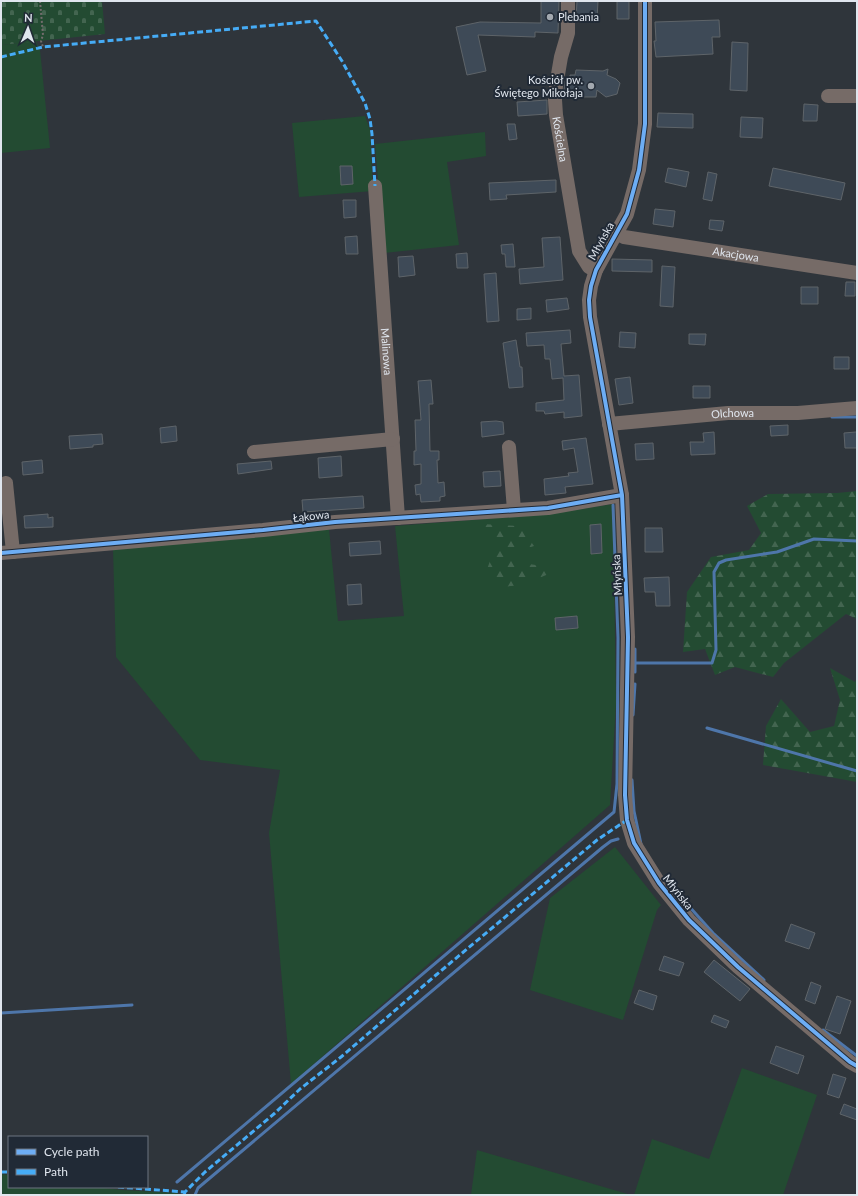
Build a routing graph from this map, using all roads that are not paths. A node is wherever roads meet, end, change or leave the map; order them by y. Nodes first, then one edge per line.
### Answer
1 (568, 1) edge
2 (645, 1) edge
3 (828, 96) dead end
4 (857, 96) edge
5 (375, 186) dead end
6 (616, 233) junction
7 (596, 270) junction
8 (857, 273) edge
9 (857, 408) edge
10 (609, 424) junction
11 (393, 439) junction
12 (510, 447) dead end
13 (254, 452) dead end
14 (6, 484) dead end
15 (622, 495) junction
16 (514, 510) junction
17 (398, 518) junction
18 (7, 552) edge
19 (857, 1066) edge

1 - 7 street, Kościelna
2 - 6 street, Młyńska
3 - 4 street
5 - 11 street, Malinowa
6 - 7 street, Młyńska
6 - 8 street, Akacjowa
7 - 10 street, Młyńska
9 - 10 street, Olchowa
10 - 15 street, Młyńska
11 - 13 street
11 - 17 street, Malinowa
12 - 16 street
14 - 18 street
15 - 16 street, Łąkowa
15 - 19 street, Młyńska
16 - 17 street, Łąkowa
17 - 18 street, Łąkowa

